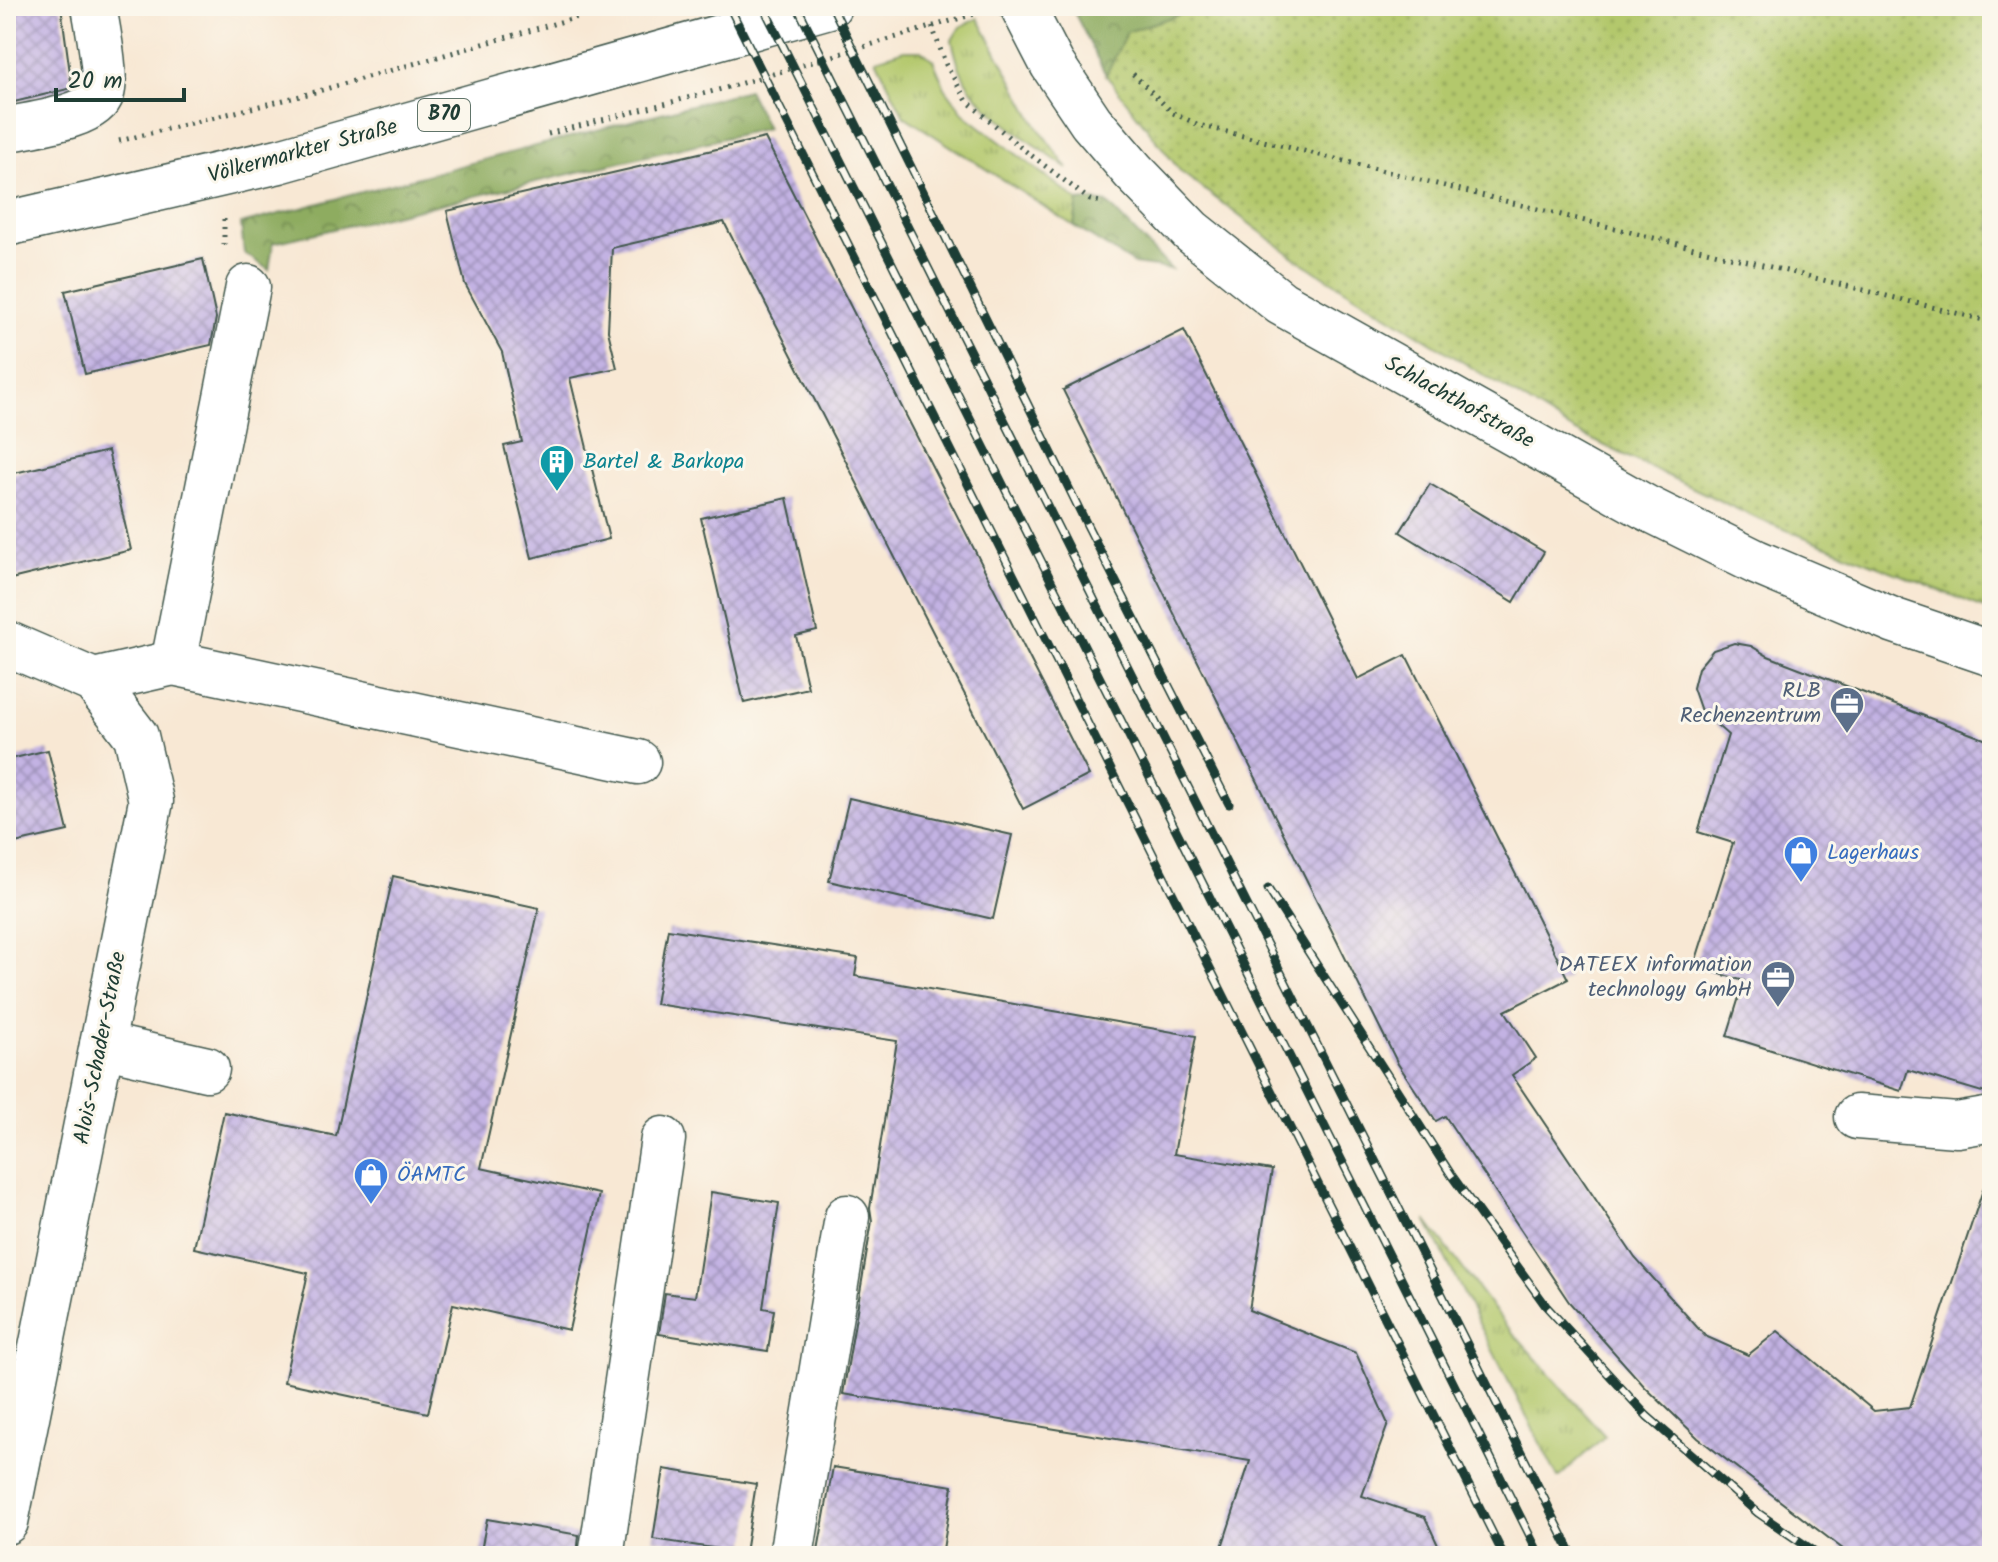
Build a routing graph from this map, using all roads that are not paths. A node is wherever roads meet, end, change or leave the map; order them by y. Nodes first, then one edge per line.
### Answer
1 (94, 6) edge
2 (829, 6) edge
3 (1025, 12) edge
4 (6, 130) edge
5 (6, 224) edge
6 (248, 287) dead end
7 (6, 643) edge
8 (1992, 654) edge
9 (173, 663) junction
10 (94, 681) junction
11 (638, 762) dead end
12 (102, 1045) junction
13 (207, 1069) dead end
14 (1857, 1117) dead end
15 (1992, 1119) edge
16 (663, 1139) dead end
17 (847, 1217) dead end
18 (6, 1522) edge
19 (601, 1556) edge
20 (791, 1556) edge

1 - 4 street
2 - 5 street, Völkermarkter Straße / B70
3 - 8 street, Schlachthofstraße
6 - 9 street
7 - 10 street, Alois-Schader-Straße
9 - 10 street
9 - 11 street
10 - 12 street, Alois-Schader-Straße
12 - 13 street
12 - 18 street, Alois-Schader-Straße
14 - 15 street
16 - 19 street
17 - 20 street

